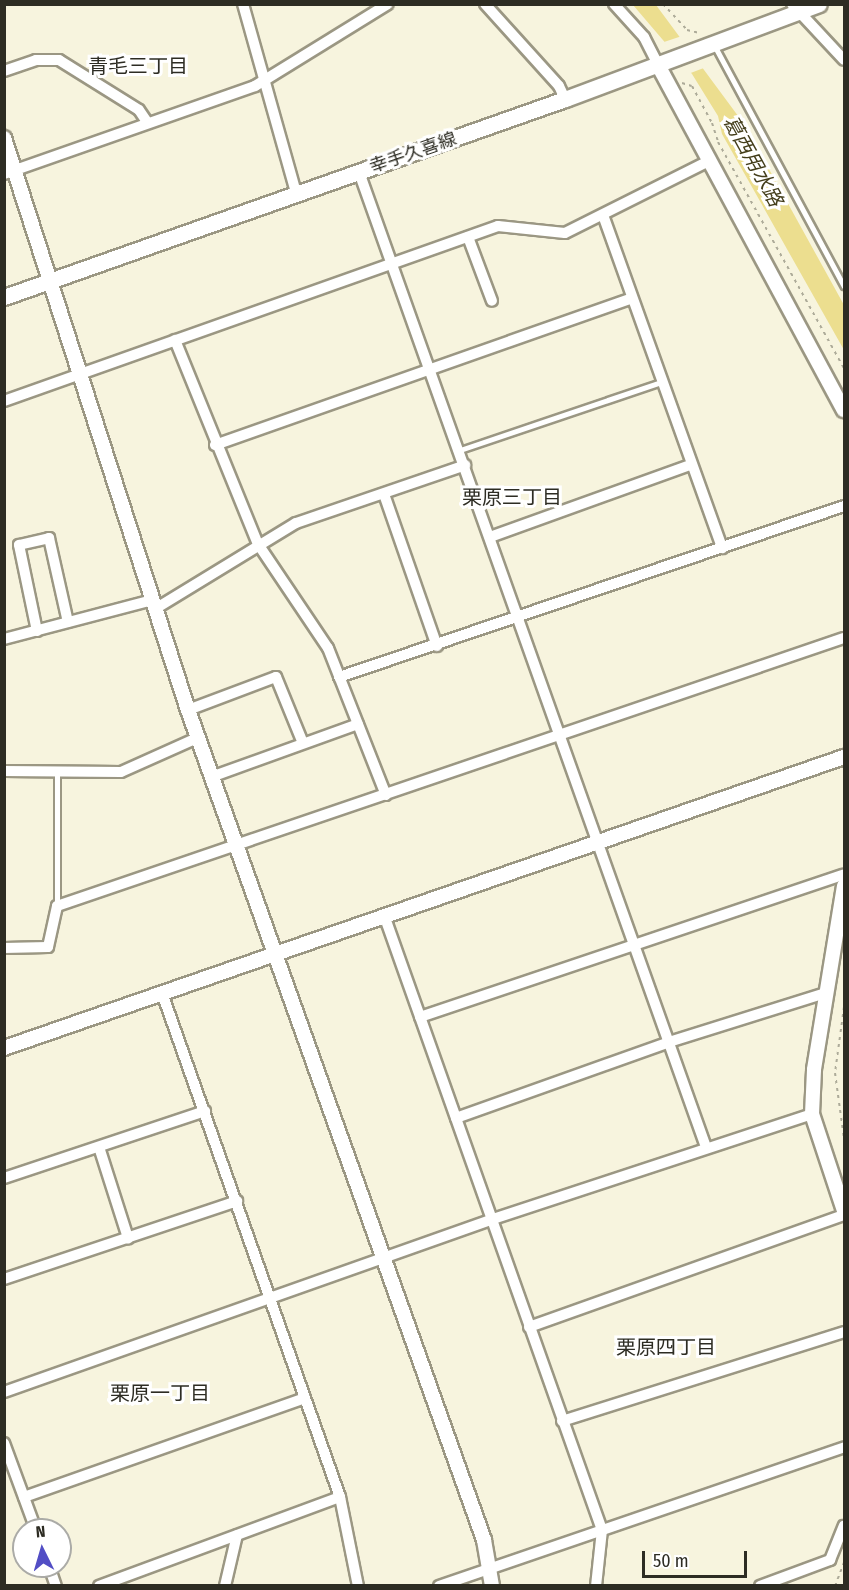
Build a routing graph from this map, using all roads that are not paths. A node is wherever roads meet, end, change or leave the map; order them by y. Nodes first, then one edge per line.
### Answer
1 (243, 4) edge
2 (388, 4) edge
3 (485, 4) edge
4 (614, 4) edge
5 (819, 4) edge
6 (796, 8) edge
7 (710, 46) junction
8 (844, 60) edge
9 (665, 63) junction
10 (4, 71) edge
11 (264, 82) junction
12 (565, 99) junction
13 (147, 122) junction
14 (4, 138) edge
15 (711, 160) junction
16 (10, 172) edge
17 (358, 172) junction
18 (296, 193) junction
19 (603, 215) junction
20 (468, 237) junction
21 (393, 263) junction
22 (50, 281) junction
23 (844, 286) edge
24 (4, 297) edge
25 (632, 298) junction
26 (492, 301) dead end
27 (175, 340) junction
28 (432, 371) junction
29 (78, 374) junction
30 (661, 382) junction
31 (4, 400) edge
32 (844, 410) edge
33 (215, 445) junction
34 (460, 450) junction
35 (465, 465) junction
36 (690, 465) junction
37 (384, 494) junction
38 (844, 506) edge
39 (490, 537) junction
40 (258, 544) junction
41 (722, 548) junction
42 (154, 604) junction
43 (518, 620) junction
44 (68, 622) junction
45 (37, 631) junction
46 (844, 638) edge
47 (4, 639) edge
48 (437, 646) junction
49 (339, 677) junction
50 (188, 710) junction
51 (358, 724) junction
52 (559, 736) junction
53 (197, 738) junction
54 (303, 743) junction
55 (844, 757) edge
56 (57, 770) junction
57 (4, 771) edge
58 (211, 777) junction
59 (386, 795) junction
60 (597, 843) junction
61 (235, 846) junction
62 (844, 874) edge
63 (844, 886) edge
64 (57, 906) junction
65 (384, 915) junction
66 (633, 943) junction
67 (4, 948) edge
68 (274, 953) junction
69 (162, 993) junction
70 (825, 993) junction
71 (420, 1017) junction
72 (669, 1042) junction
73 (4, 1048) edge
74 (206, 1111) junction
75 (812, 1114) junction
76 (456, 1118) junction
77 (99, 1147) junction
78 (706, 1147) junction
79 (4, 1178) edge
80 (237, 1201) junction
81 (844, 1213) edge
82 (493, 1219) junction
83 (128, 1238) junction
84 (383, 1257) junction
85 (4, 1279) edge
86 (270, 1297) junction
87 (528, 1326) junction
88 (844, 1332) edge
89 (4, 1392) edge
90 (306, 1398) junction
91 (562, 1421) junction
92 (4, 1443) edge
93 (844, 1447) edge
94 (24, 1497) junction
95 (340, 1497) junction
96 (32, 1518) edge
97 (844, 1526) edge
98 (602, 1530) junction
99 (237, 1535) junction
100 (490, 1568) junction
101 (782, 1582) edge
102 (99, 1586) edge
103 (225, 1586) edge
104 (357, 1586) edge
105 (439, 1586) edge
106 (492, 1586) edge
107 (596, 1586) edge
108 (760, 1586) edge

1 - 11 street
2 - 11 street
3 - 12 street
4 - 9 street
5 - 6 main road, 幸手久喜線
6 - 7 main road, 幸手久喜線
6 - 8 street
7 - 9 main road, 幸手久喜線
7 - 23 lane
9 - 12 main road, 幸手久喜線
9 - 15 street
10 - 13 street
11 - 13 street
11 - 18 street
12 - 17 main road, 幸手久喜線
13 - 16 street
14 - 16 street
15 - 19 street
15 - 32 street
16 - 22 street
17 - 18 main road, 幸手久喜線
17 - 21 street
18 - 22 main road, 幸手久喜線
19 - 20 street
19 - 25 street
20 - 21 street
20 - 26 street
21 - 27 street
21 - 28 street
22 - 24 main road, 幸手久喜線
22 - 29 street
25 - 28 street
25 - 30 street
27 - 29 street
27 - 33 street
28 - 33 street
28 - 34 street
29 - 31 street
29 - 42 street
30 - 34 lane
30 - 36 street
33 - 40 street
34 - 35 street
35 - 37 street
35 - 39 street
36 - 39 street
36 - 41 street
37 - 40 street
37 - 48 street
38 - 41 street
39 - 43 street
40 - 42 street
40 - 49 street
41 - 43 street
42 - 44 street
42 - 50 street
43 - 48 street
43 - 52 street
44 - 45 street
44 - 45 street
45 - 47 street
46 - 52 street
48 - 49 street
49 - 51 street
50 - 53 street
50 - 54 street
51 - 54 street
51 - 59 street
52 - 59 street
52 - 60 street
53 - 56 street
53 - 58 street
54 - 58 street
55 - 60 street
56 - 57 street
56 - 64 lane
58 - 61 street
59 - 61 street
60 - 65 street
60 - 66 street
61 - 64 street
61 - 68 street
62 - 66 street
63 - 70 street
64 - 67 street
65 - 68 street
65 - 71 street
66 - 71 street
66 - 72 street
68 - 69 street
68 - 84 street
69 - 73 street
69 - 74 street
70 - 72 street
70 - 75 street
71 - 76 street
72 - 76 street
72 - 78 street
74 - 77 street
74 - 80 street
75 - 78 street
75 - 81 street
76 - 82 street
77 - 79 street
77 - 83 street
78 - 82 street
80 - 83 street
80 - 86 street
81 - 87 street
82 - 84 street
82 - 87 street
83 - 85 street
84 - 86 street
84 - 100 street
86 - 89 street
86 - 90 street
87 - 91 street
88 - 91 street
90 - 94 street
90 - 95 street
91 - 98 street
92 - 94 street
93 - 98 street
94 - 96 street
95 - 99 street
95 - 104 street
97 - 101 street
98 - 100 street
98 - 107 street
99 - 102 street
99 - 103 street
100 - 105 street
100 - 106 street
101 - 108 street

